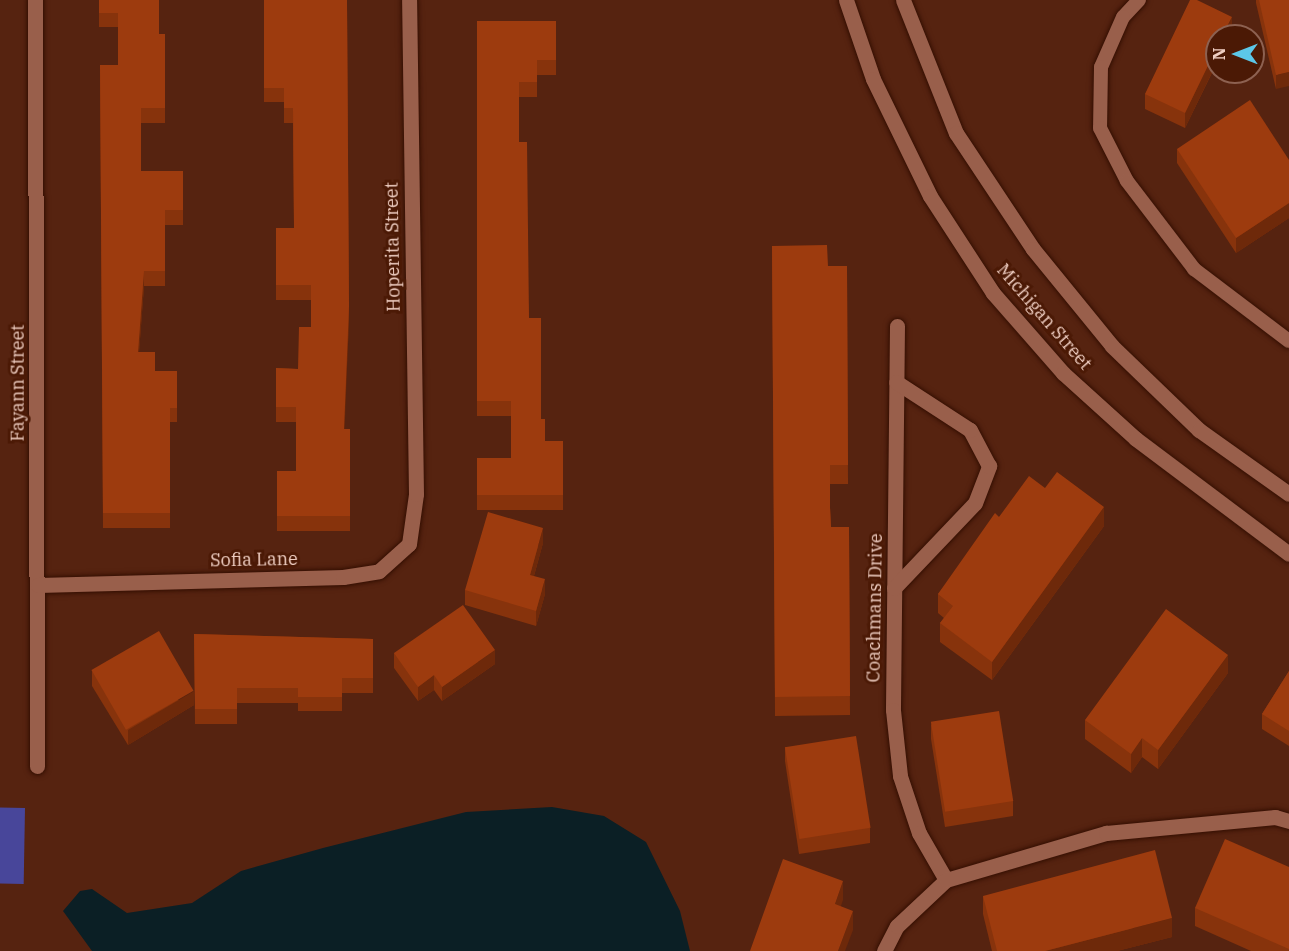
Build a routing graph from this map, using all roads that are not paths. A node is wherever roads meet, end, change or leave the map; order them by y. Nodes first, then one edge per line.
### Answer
1 (35, 0) edge
2 (409, 0) edge
3 (846, 0) edge
4 (903, 0) edge
5 (1139, 0) edge
6 (897, 326) dead end
7 (1288, 339) edge
8 (896, 382) junction
9 (416, 494) joint
10 (1289, 494) edge
11 (1289, 554) edge
12 (38, 585) junction
13 (894, 588) junction
14 (37, 765) dead end
15 (1282, 819) edge
16 (1289, 831) edge
17 (946, 880) junction
18 (884, 951) edge

1 - 12 street, Fayann Street
2 - 9 street, Hoperita Street
3 - 11 street, Michigan Street
4 - 10 street, Michigan Street
5 - 7 lane
6 - 8 street, Coachmans Drive
8 - 13 street, Coachmans Drive
8 - 13 street
9 - 12 street, Sofia Lane
12 - 14 street, Fayann Street
13 - 17 street, Coachmans Drive
15 - 16 street
15 - 17 street
17 - 18 street

